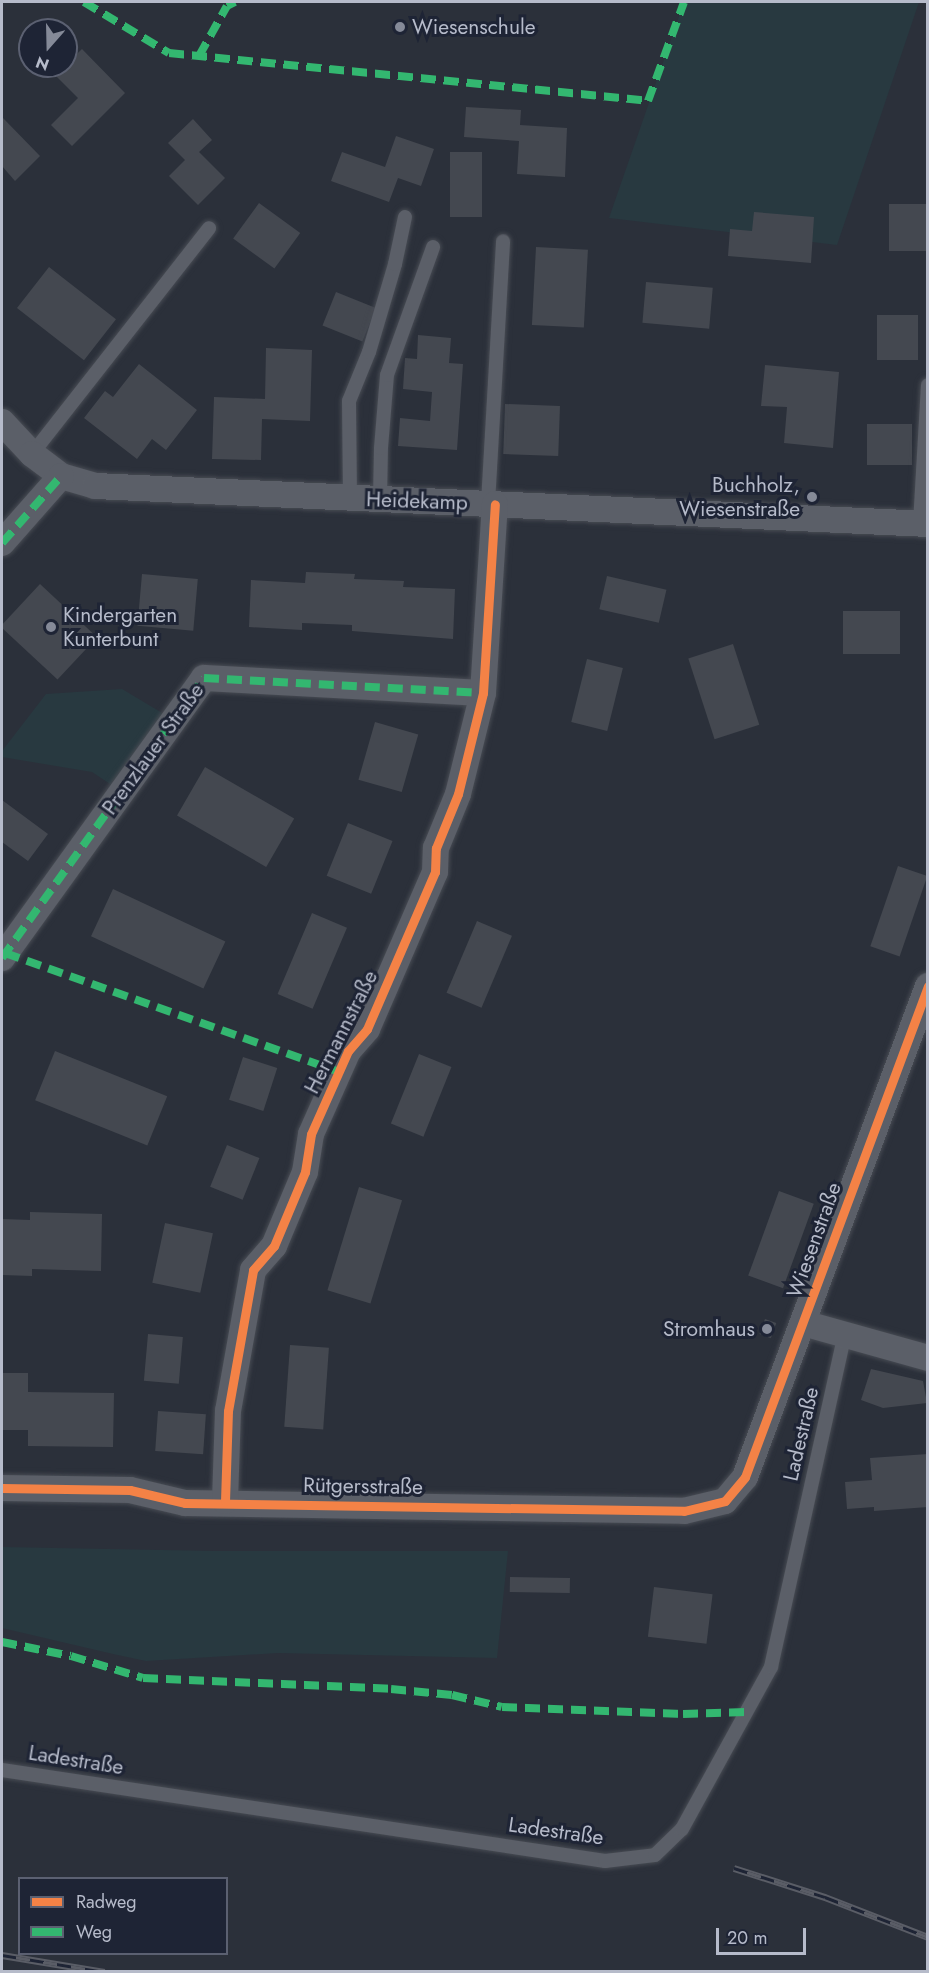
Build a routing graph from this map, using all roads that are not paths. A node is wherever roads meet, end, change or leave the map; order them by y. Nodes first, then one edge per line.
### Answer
1 (405, 217) dead end
2 (209, 228) dead end
3 (503, 241) dead end
4 (433, 248) dead end
5 (927, 385) edge
6 (2, 422) edge
7 (32, 453) junction
8 (61, 476) junction
9 (350, 498) junction
10 (380, 499) junction
11 (491, 504) junction
12 (924, 524) edge
13 (2, 543) edge
14 (483, 693) junction
15 (2, 958) edge
16 (927, 986) edge
17 (802, 1323) junction
18 (845, 1334) junction
19 (927, 1358) edge
20 (2, 1488) edge
21 (225, 1501) junction
22 (724, 1501) joint
23 (2, 1770) edge

1 - 9 lane
2 - 7 lane
3 - 11 lane
4 - 10 lane
5 - 12 lane
6 - 7 street, Heidekamp
7 - 8 street, Heidekamp
8 - 9 street, Heidekamp
8 - 13 street
9 - 10 street, Heidekamp
10 - 11 street, Heidekamp
11 - 12 street, Heidekamp
11 - 14 street, Hermannstraße
14 - 15 street, Prenzlauer Straße
14 - 21 street, Hermannstraße
16 - 17 street, Wiesenstraße
17 - 18 street
17 - 22 street, Wiesenstraße
18 - 19 street
18 - 23 lane, Ladestraße
20 - 21 street, Rütgersstraße
21 - 22 street, Rütgersstraße

